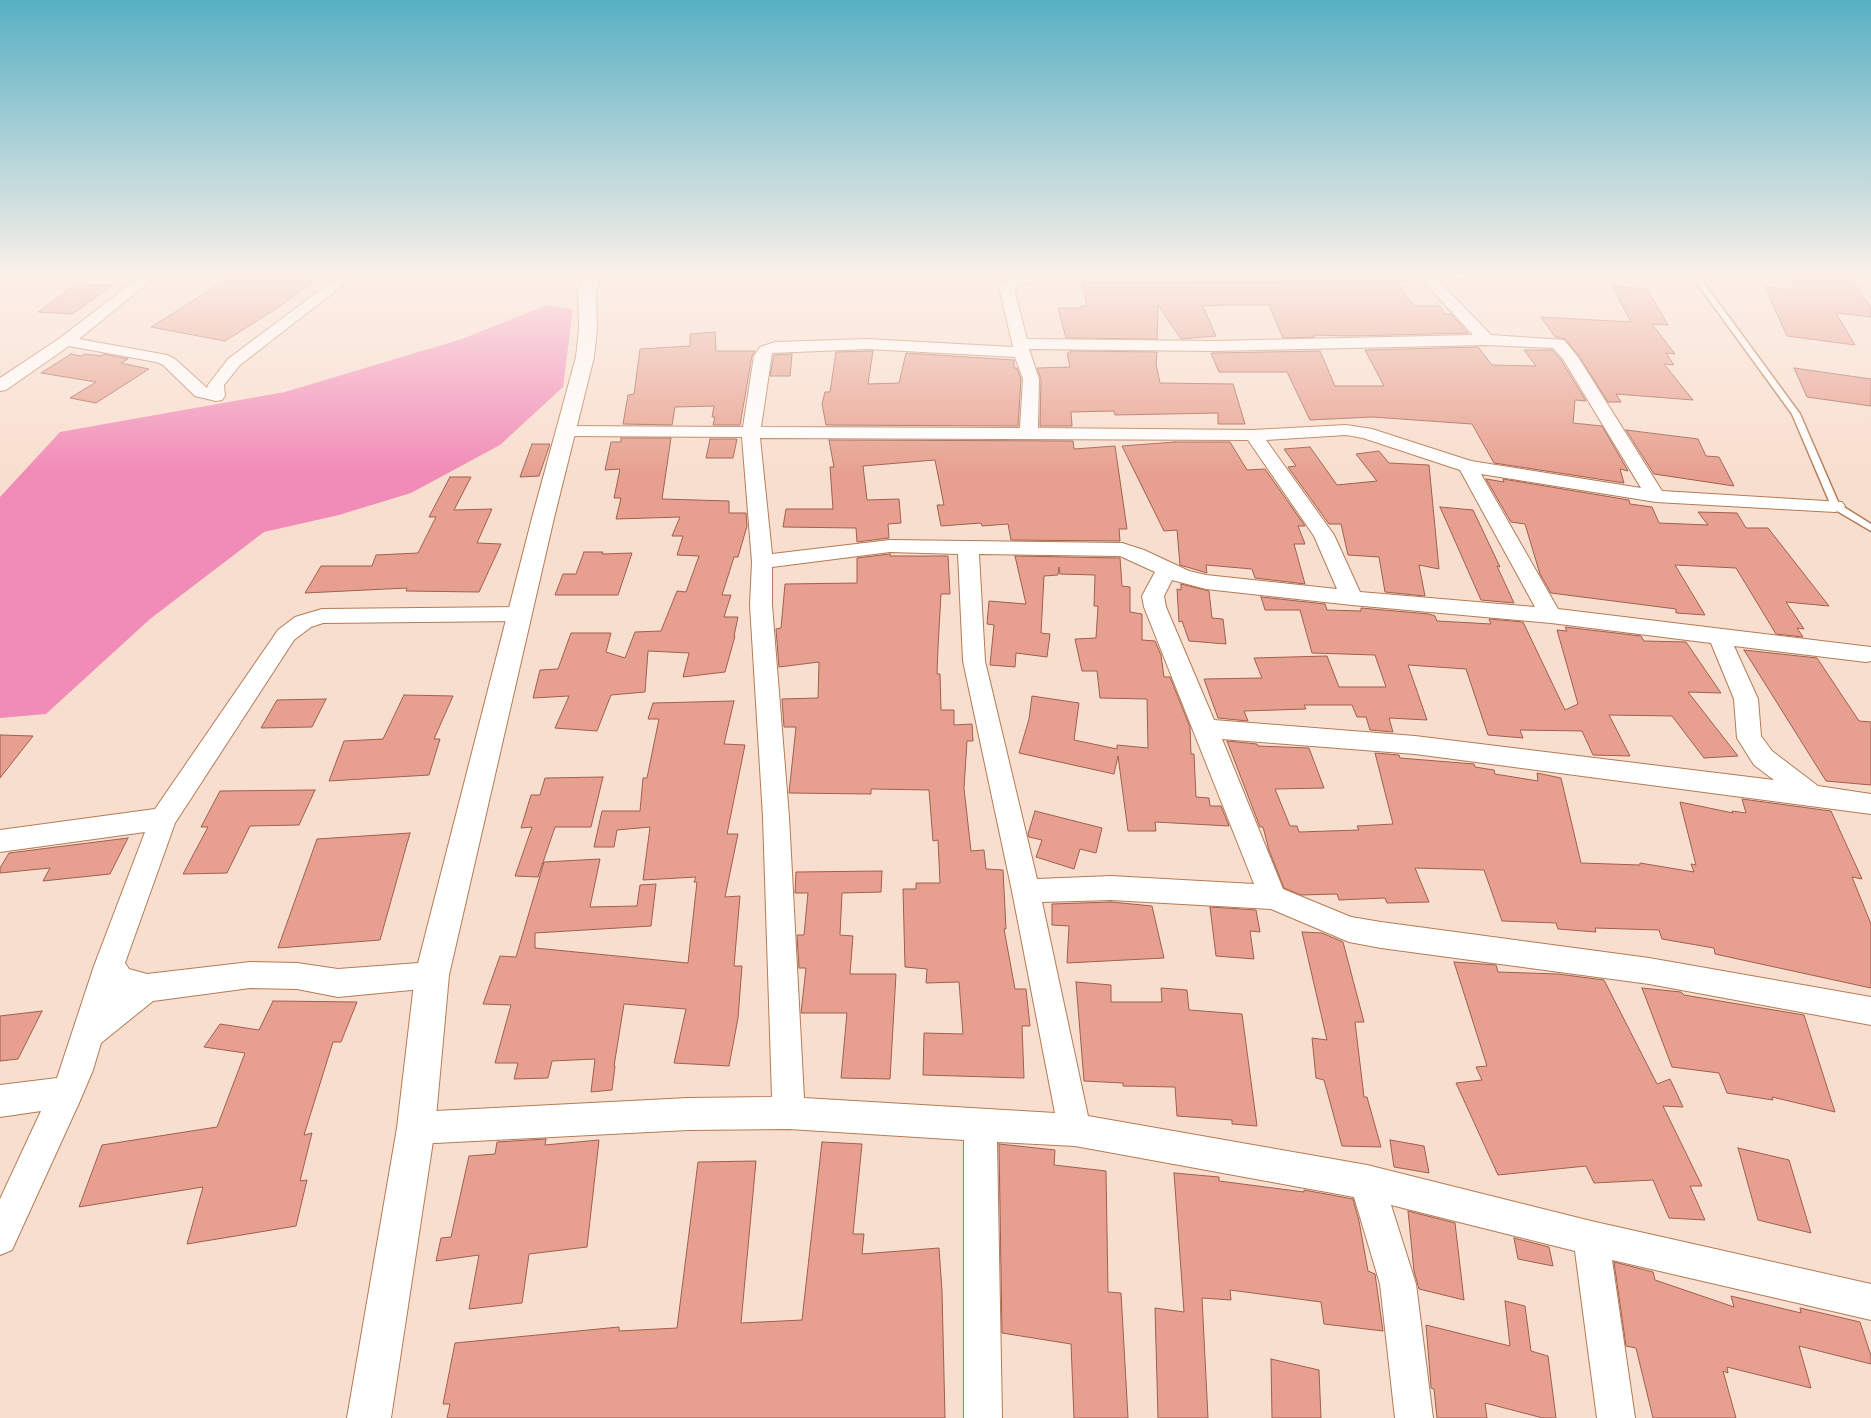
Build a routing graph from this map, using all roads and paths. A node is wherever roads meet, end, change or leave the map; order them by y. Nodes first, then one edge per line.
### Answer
1 (66, 341) joint
2 (262, 341) edge
3 (587, 341) edge
4 (1019, 341) edge
5 (1433, 341) edge
6 (1514, 341) edge
7 (1743, 341) edge
8 (1021, 348) junction
9 (0, 386) edge
10 (565, 431) junction
11 (751, 432) junction
12 (1029, 432) junction
13 (1253, 434) junction
14 (1467, 466) junction
15 (1656, 496) junction
16 (1835, 506) junction
17 (1871, 528) edge
18 (968, 546) junction
19 (762, 562) junction
20 (1167, 569) junction
21 (1352, 598) junction
22 (520, 614) junction
23 (1551, 616) junction
24 (1719, 636) junction
25 (1866, 654) dead end
26 (1206, 729) junction
27 (1811, 795) junction
28 (1870, 808) edge
29 (164, 819) junction
30 (0, 841) edge
31 (1026, 891) junction
32 (1273, 897) junction
33 (109, 966) junction
34 (432, 975) junction
35 (147, 988) junction
36 (1871, 1011) edge
37 (88, 1034) junction
38 (68, 1092) junction
39 (0, 1101) edge
40 (789, 1113) junction
41 (980, 1124) junction
42 (416, 1128) junction
43 (1075, 1130) junction
44 (1367, 1182) junction
45 (0, 1238) edge
46 (1591, 1238) junction
47 (1871, 1302) edge
48 (369, 1418) edge
49 (983, 1418) edge
50 (1414, 1418) edge
51 (1616, 1418) edge

1 - 2 street
1 - 9 street
3 - 10 street
4 - 8 street
5 - 8 street
6 - 15 street
7 - 16 lane
8 - 11 street
8 - 12 street
10 - 11 street
10 - 22 street
11 - 12 street
11 - 19 street
12 - 13 street
13 - 14 street
13 - 21 street
14 - 15 street
14 - 23 street
15 - 16 street
16 - 17 lane
18 - 19 street
18 - 20 street
18 - 31 street
19 - 40 street
20 - 21 street
20 - 26 street
21 - 23 street
22 - 29 street
22 - 34 street
23 - 24 street
24 - 25 street
24 - 27 street
26 - 27 street
26 - 32 street
27 - 28 street
29 - 30 street
29 - 33 street
31 - 32 street
31 - 43 street
32 - 36 street
33 - 35 street
33 - 37 street
34 - 35 street
34 - 42 street
35 - 37 street
37 - 38 street
38 - 39 street
38 - 45 street
40 - 41 street
40 - 42 street
41 - 43 street
41 - 49 street
42 - 48 street
43 - 44 street
44 - 46 street
44 - 50 street
46 - 47 street
46 - 51 street

